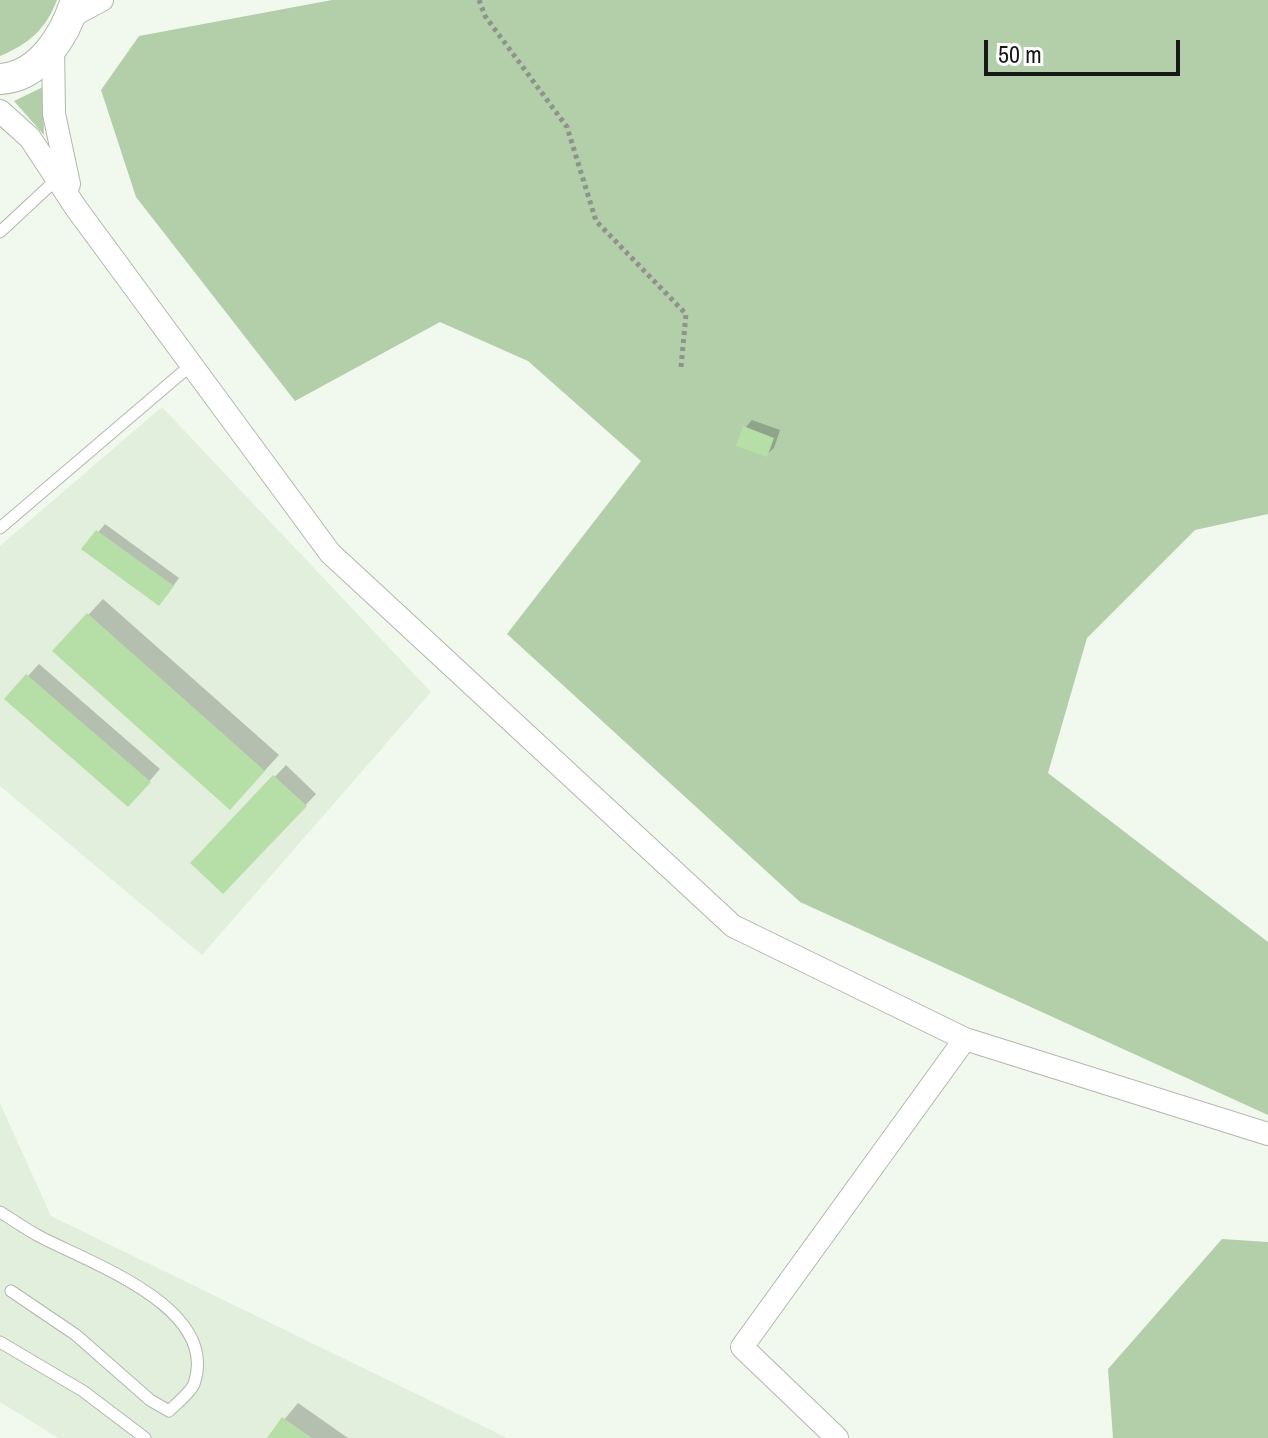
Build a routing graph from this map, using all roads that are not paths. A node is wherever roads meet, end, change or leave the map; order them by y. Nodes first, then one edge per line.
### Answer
1 (102, 0) edge
2 (73, 9) edge
3 (53, 45) junction
4 (0, 79) edge
5 (0, 111) edge
6 (57, 179) junction
7 (76, 208) junction
8 (0, 232) edge
9 (191, 365) junction
10 (0, 528) edge
11 (965, 1039) junction
12 (1268, 1134) edge
13 (0, 1212) edge
14 (11, 1291) dead end
15 (0, 1342) edge
16 (145, 1438) edge
17 (837, 1438) edge

1 - 2 street
2 - 3 main road
3 - 4 main road
3 - 7 street
5 - 6 street
6 - 7 street
6 - 8 lane
7 - 9 street
9 - 10 lane
9 - 11 street
11 - 12 street
11 - 17 street
13 - 14 lane
15 - 16 lane

